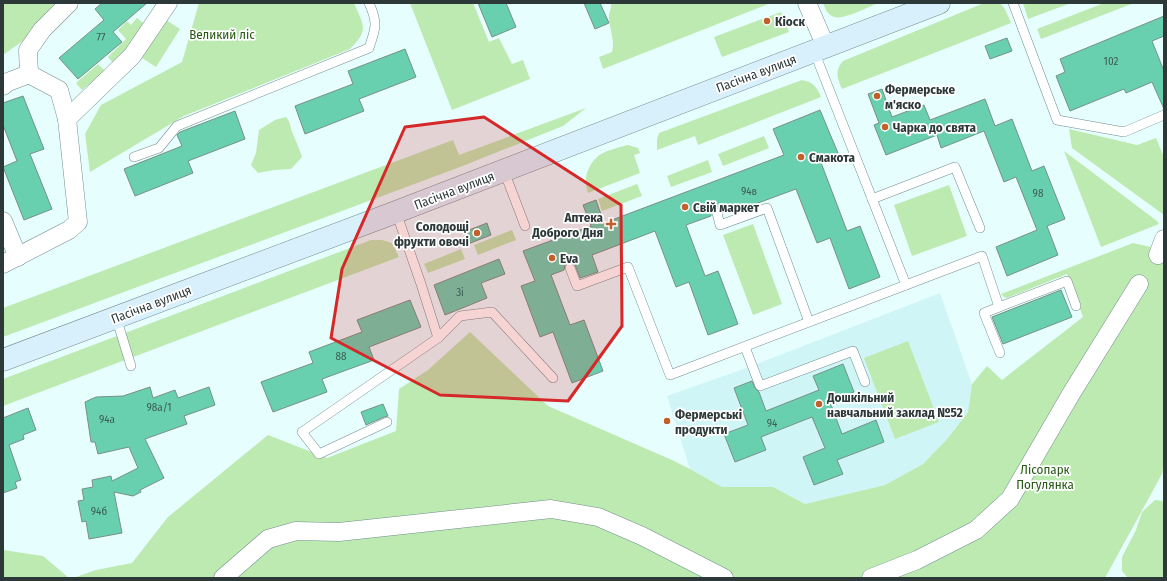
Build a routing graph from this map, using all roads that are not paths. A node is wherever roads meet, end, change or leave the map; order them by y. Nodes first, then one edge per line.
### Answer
1 (69, 3) edge
2 (168, 3) edge
3 (369, 3) edge
4 (808, 3) edge
5 (938, 3) edge
6 (1013, 3) edge
7 (820, 49) junction
8 (29, 74) junction
9 (3, 86) edge
10 (1164, 115) edge
11 (67, 119) junction
12 (134, 157) dead end
13 (504, 171) junction
14 (872, 198) junction
15 (396, 212) junction
16 (717, 214) dead end
17 (3, 221) edge
18 (525, 226) dead end
19 (980, 228) dead end
20 (11, 260) edge
21 (570, 268) dead end
22 (1139, 284) dead end
23 (906, 285) junction
24 (1076, 306) dead end
25 (999, 307) junction
26 (116, 317) junction
27 (809, 322) junction
28 (438, 338) junction
29 (745, 347) junction
30 (1000, 353) dead end
31 (3, 360) edge
32 (131, 366) dead end
33 (553, 378) dead end
34 (865, 382) dead end
35 (387, 422) dead end
36 (223, 578) edge
37 (724, 578) edge
38 (871, 578) edge

1 - 8 street
2 - 11 street
3 - 12 lane
4 - 7 street
5 - 7 main road, Пасічна вулиця
6 - 10 lane
7 - 13 main road, Пасічна вулиця
7 - 14 lane
8 - 9 street
8 - 11 street
11 - 20 street
13 - 15 main road, Пасічна вулиця
13 - 18 lane
14 - 19 lane
14 - 23 lane
15 - 26 main road, Пасічна вулиця
15 - 28 lane
16 - 27 lane
17 - 20 street
21 - 29 lane
22 - 38 street
23 - 25 lane
23 - 27 lane
24 - 25 lane
25 - 30 lane
26 - 31 main road, Пасічна вулиця
26 - 32 lane
27 - 29 lane
28 - 33 lane
28 - 35 lane
29 - 34 lane
36 - 37 street

